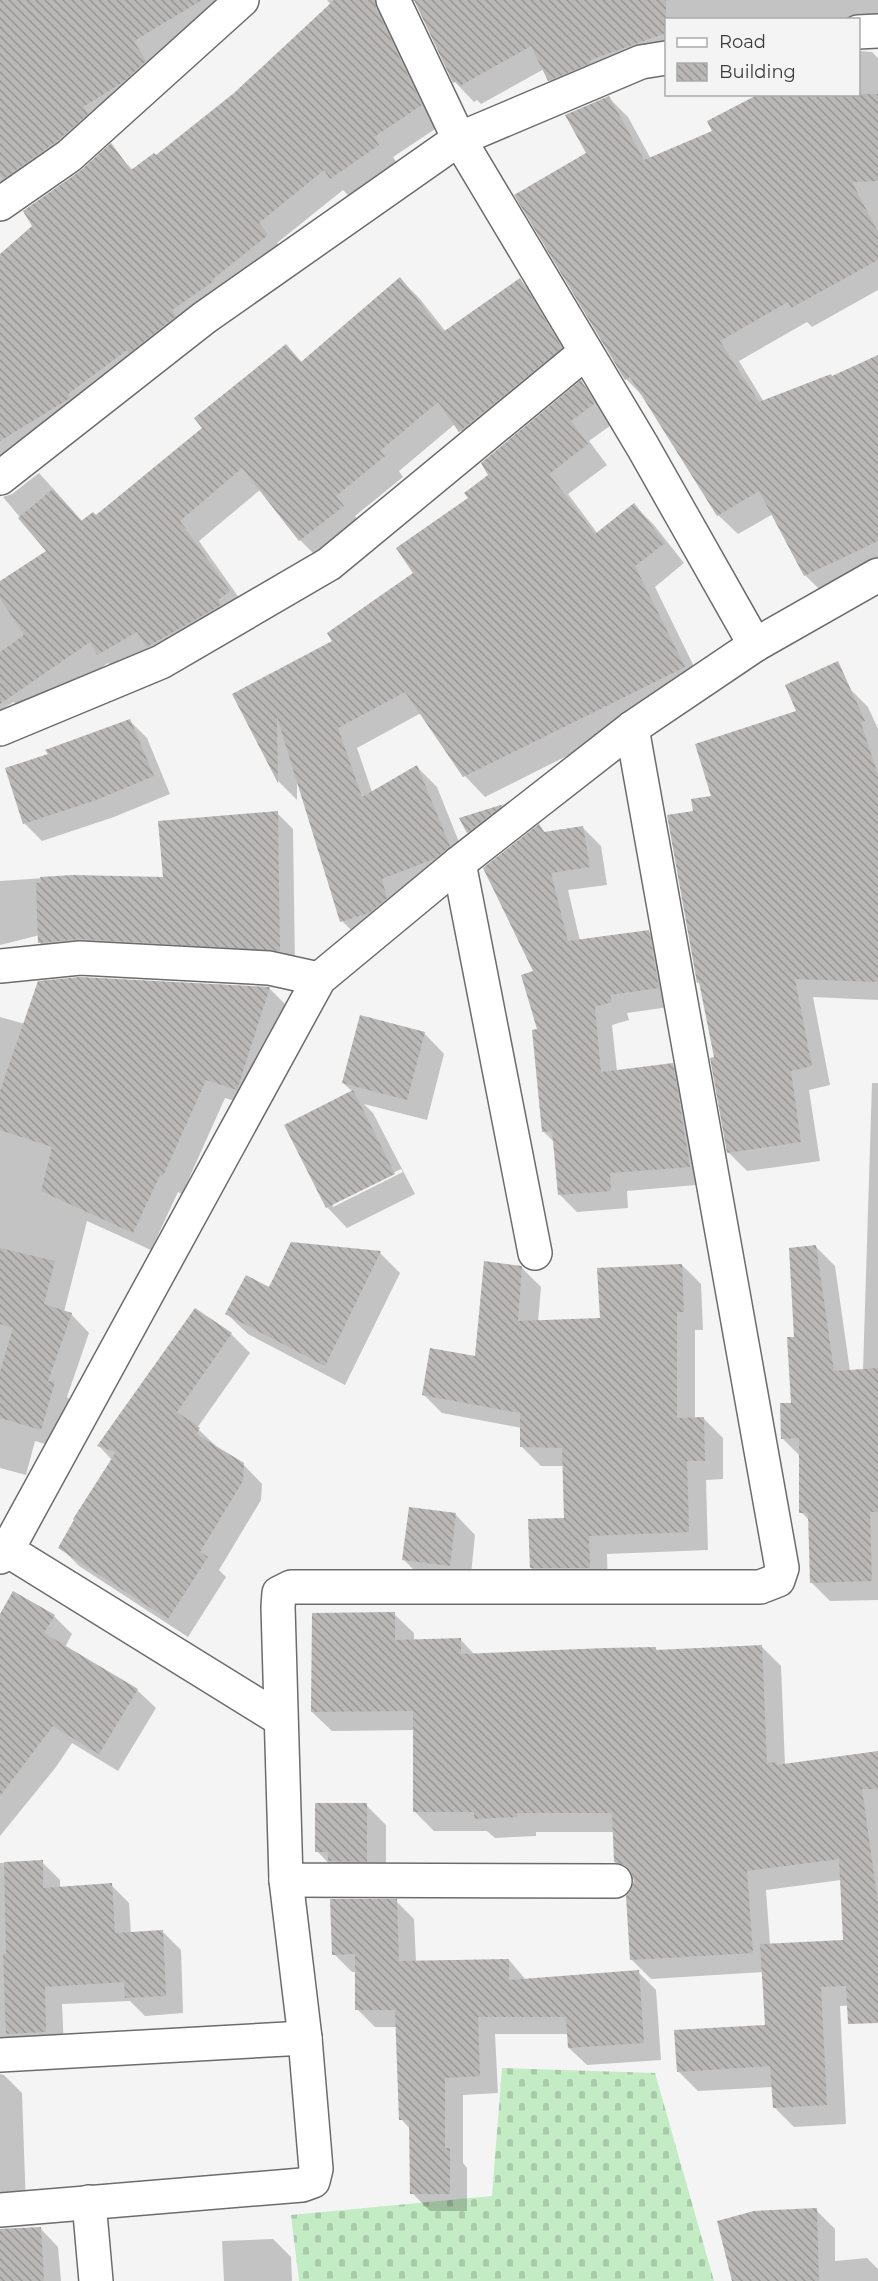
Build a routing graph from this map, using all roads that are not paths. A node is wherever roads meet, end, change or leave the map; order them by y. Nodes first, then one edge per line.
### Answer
1 (242, 0) edge
2 (393, 0) edge
3 (878, 31) edge
4 (860, 32) edge
5 (665, 58) edge
6 (459, 139) junction
7 (0, 204) edge
8 (586, 352) junction
9 (0, 478) edge
10 (878, 575) edge
11 (755, 645) junction
12 (632, 728) junction
13 (0, 729) edge
14 (459, 863) junction
15 (0, 966) edge
16 (319, 979) junction
17 (535, 1253) dead end
18 (4, 1553) edge
19 (280, 1719) junction
20 (286, 1880) junction
21 (615, 1881) dead end
22 (305, 2038) junction
23 (0, 2055) edge
24 (89, 2202) junction
25 (0, 2210) edge
26 (96, 2281) edge

1 - 7 street
2 - 6 street
3 - 4 street
5 - 6 street
6 - 8 street
6 - 9 street
8 - 11 street
8 - 13 street
10 - 11 street
11 - 12 street
12 - 14 street
12 - 19 street
14 - 16 street
14 - 17 street
15 - 16 street
16 - 18 street
18 - 19 street
19 - 20 street
20 - 21 street
20 - 22 street
22 - 23 street
22 - 24 street
24 - 25 street
24 - 26 street

